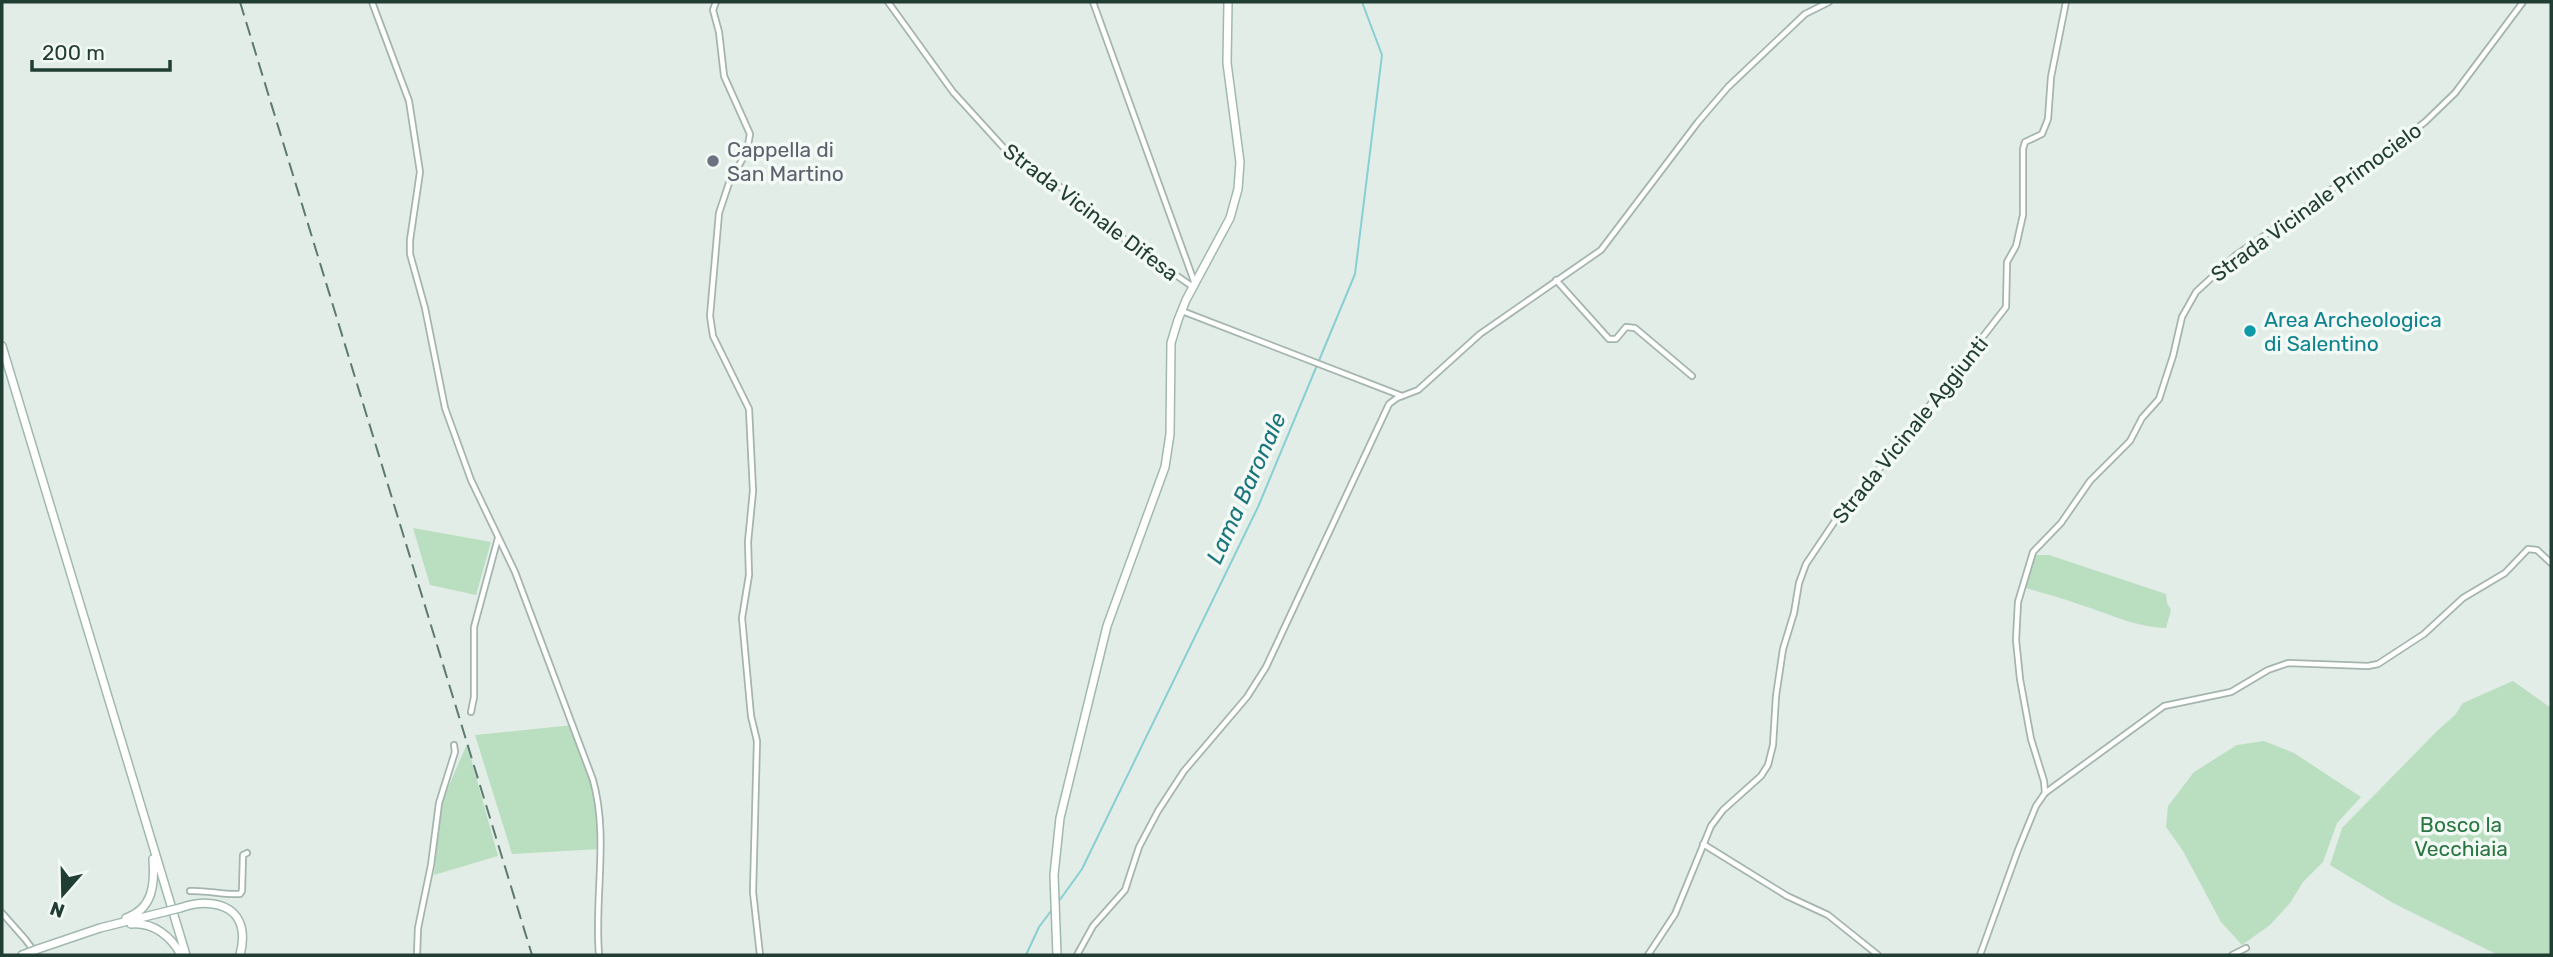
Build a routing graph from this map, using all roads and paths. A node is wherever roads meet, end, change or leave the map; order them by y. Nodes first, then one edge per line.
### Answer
1 (372, 2) edge
2 (716, 2) edge
3 (888, 2) edge
4 (1093, 2) edge
5 (1228, 2) edge
6 (1829, 2) edge
7 (2066, 2) edge
8 (2523, 2) edge
9 (1556, 280) junction
10 (1194, 286) junction
11 (1182, 311) junction
12 (2, 346) edge
13 (1692, 376) dead end
14 (1402, 396) junction
15 (498, 538) junction
16 (2551, 563) edge
17 (471, 712) dead end
18 (454, 745) dead end
19 (2045, 793) junction
20 (1703, 844) junction
21 (152, 846) junction
22 (247, 853) dead end
23 (190, 891) dead end
24 (2, 913) edge
25 (106, 927) junction
26 (2246, 948) dead end
27 (32, 953) edge
28 (185, 955) edge
29 (240, 955) edge
30 (417, 955) edge
31 (598, 955) edge
32 (760, 955) edge
33 (1057, 955) edge
34 (1077, 955) edge
35 (1648, 955) edge
36 (1878, 955) edge
37 (1980, 955) edge
38 (2232, 955) edge

1 - 15 street
2 - 32 street
3 - 10 street, Strada Vicinale Difesa
4 - 10 street
5 - 10 main road
6 - 9 street
7 - 20 street, Strada Vicinale Aggiunti
8 - 19 street, Strada Vicinale Primocielo
9 - 13 street
9 - 14 street
10 - 11 main road
11 - 14 street, Strada Vicinale Difesa
11 - 33 main road
12 - 21 main road
14 - 34 street
15 - 17 street
15 - 31 street
16 - 19 street
18 - 30 street
19 - 37 street
20 - 35 street, Strada Vicinale Aggiunti
20 - 36 street
21 - 25 main road
21 - 28 main road
22 - 23 street
24 - 27 street
25 - 27 main road
25 - 28 main road
25 - 29 main road, bridge
26 - 38 street

